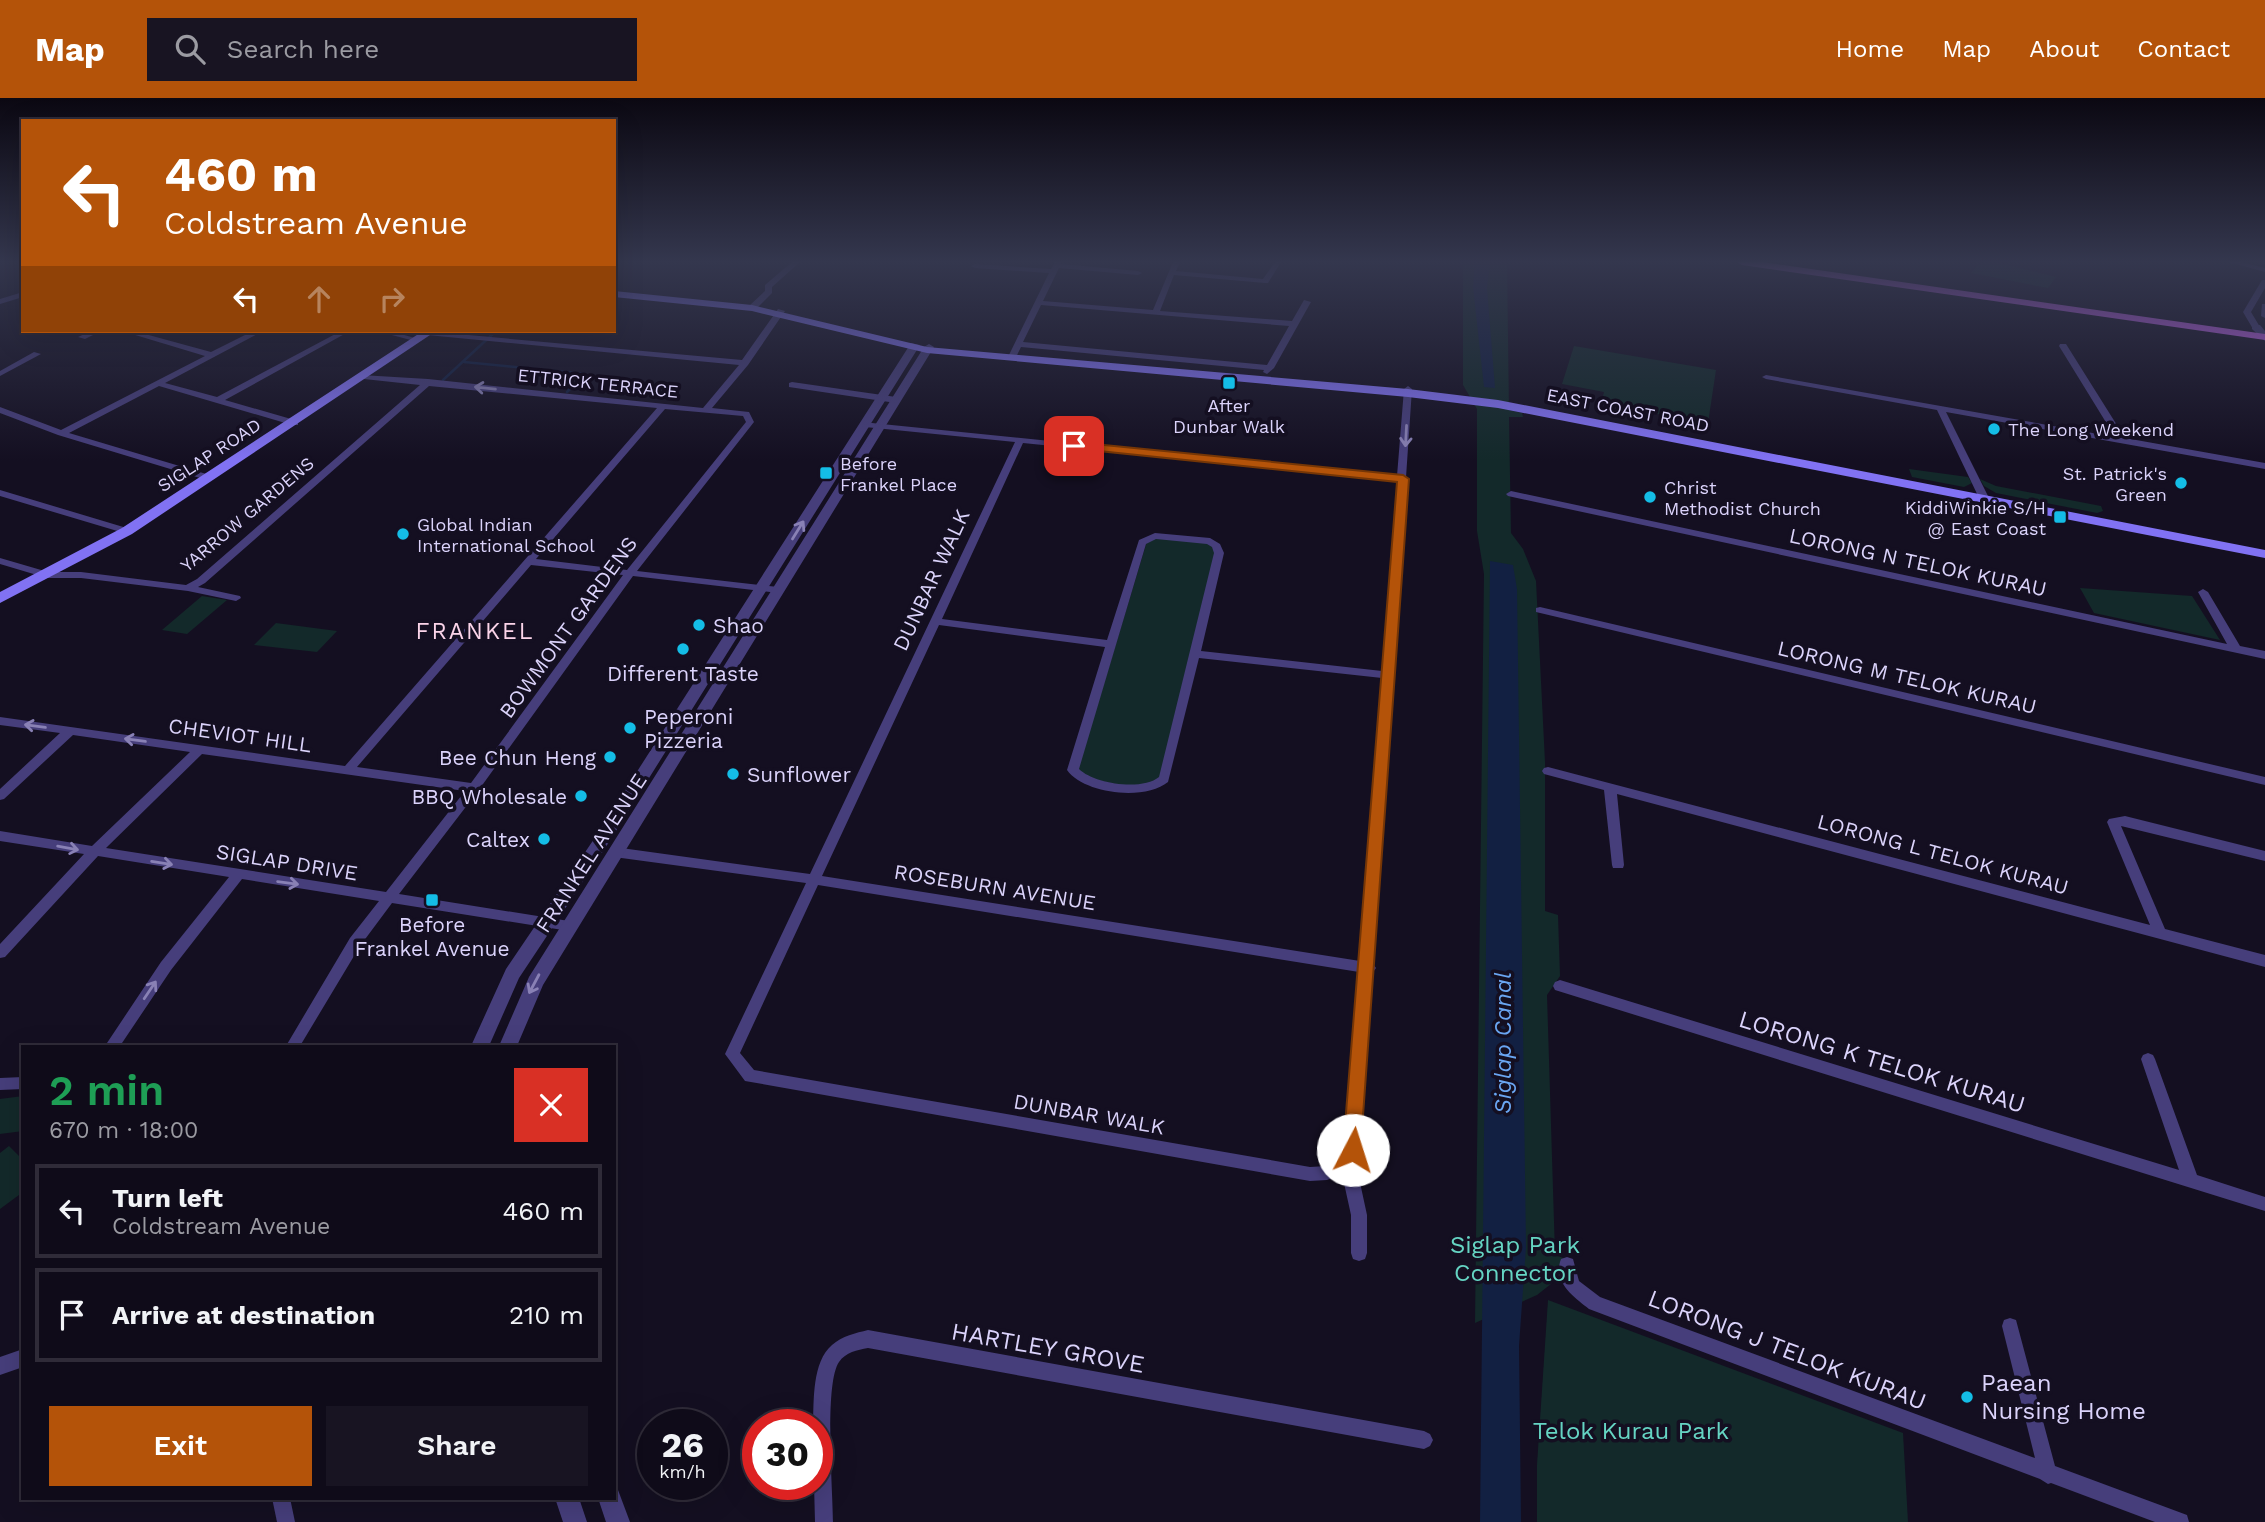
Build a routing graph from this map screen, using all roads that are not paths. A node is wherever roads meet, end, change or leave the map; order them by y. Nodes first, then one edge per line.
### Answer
1 (769, 328) edge
2 (843, 328) edge
3 (1026, 328) edge
4 (1292, 328) edge
5 (2230, 328) edge
6 (2232, 328) edge
7 (92, 333) edge
8 (133, 333) edge
9 (255, 333) edge
10 (342, 333) edge
11 (403, 333) edge
12 (2263, 333) edge
13 (425, 335) edge
14 (82, 337) dead end
15 (914, 346) junction
16 (2063, 346) dead end
17 (928, 349) junction
18 (1014, 352) junction
19 (37, 354) dead end
20 (211, 355) junction
21 (745, 363) junction
22 (0, 374) edge
23 (1266, 375) junction
24 (364, 377) junction
25 (1766, 377) dead end
26 (428, 382) junction
27 (158, 383) junction
28 (792, 385) dead end
29 (1408, 391) junction
30 (882, 398) junction
31 (220, 399) junction
32 (896, 400) junction
33 (663, 406) junction
34 (1940, 408) junction
35 (0, 410) edge
36 (706, 410) junction
37 (746, 414) joint
38 (295, 423) junction
39 (865, 424) junction
40 (880, 425) junction
41 (61, 433) junction
42 (1020, 440) junction
43 (2122, 440) junction
44 (2265, 466) edge
45 (210, 478) junction
46 (1403, 479) junction
47 (0, 493) edge
48 (1511, 494) dead end
49 (1983, 496) junction
50 (127, 531) junction
51 (2265, 548) edge
52 (2265, 554) edge
53 (0, 561) edge
54 (527, 561) junction
55 (630, 573) junction
56 (52, 574) junction
57 (188, 588) junction
58 (770, 589) junction
59 (2203, 592) dead end
60 (0, 598) edge
61 (236, 598) dead end
62 (1539, 610) dead end
63 (935, 621) junction
64 (1110, 644) junction
65 (2236, 649) junction
66 (1196, 654) junction
67 (2265, 655) edge
68 (1388, 675) junction
69 (0, 721) edge
70 (70, 731) junction
71 (200, 749) junction
72 (348, 770) junction
73 (1548, 771) dead end
74 (2265, 781) edge
75 (1610, 787) junction
76 (474, 788) junction
77 (0, 796) edge
78 (0, 836) edge
79 (94, 852) junction
80 (614, 852) junction
81 (2265, 856) edge
82 (1618, 865) dead end
83 (237, 876) junction
84 (813, 878) junction
85 (389, 898) junction
86 (545, 923) junction
87 (569, 926) junction
88 (2160, 933) junction
89 (0, 953) edge
90 (2265, 961) edge
91 (1369, 968) junction
92 (1560, 986) dead end
93 (113, 1045) edge
94 (294, 1045) edge
95 (480, 1045) edge
96 (508, 1045) edge
97 (2148, 1059) dead end
98 (21, 1083) edge
99 (0, 1084) edge
100 (1348, 1164) junction
101 (2191, 1182) junction
102 (2265, 1204) edge
103 (1359, 1253) dead end
104 (1567, 1265) dead end
105 (2010, 1326) dead end
106 (21, 1359) edge
107 (0, 1366) edge
108 (1424, 1440) dead end
109 (2048, 1475) junction
110 (281, 1500) edge
111 (568, 1500) edge
112 (611, 1500) edge
113 (286, 1522) edge
114 (575, 1522) edge
115 (618, 1522) edge
116 (824, 1522) edge
117 (2180, 1522) edge

1 - 21 street
2 - 15 main road, EAST COAST ROAD
3 - 18 street
4 - 23 street
5 - 12 main road
6 - 12 main road
7 - 14 street
8 - 20 street
9 - 20 street
10 - 31 street
11 - 13 street
13 - 21 street
13 - 24 main road, SIGLAP ROAD
15 - 17 main road, EAST COAST ROAD
15 - 30 street, FRANKEL AVENUE
16 - 43 street
17 - 18 main road, EAST COAST ROAD
17 - 32 street, FRANKEL AVENUE
18 - 23 main road, EAST COAST ROAD
19 - 22 street
20 - 27 street
21 - 36 street
23 - 29 main road, EAST COAST ROAD
24 - 26 street, ETTRICK TERRACE
24 - 38 main road, SIGLAP ROAD
25 - 34 street
33 -> 26 street, ETTRICK TERRACE
26 - 57 street, YARROW GARDENS
27 - 31 street
27 - 41 street
28 - 30 street
29 -> 46 street
29 - 49 main road, EAST COAST ROAD
30 - 32 street
30 - 39 street, FRANKEL AVENUE
31 - 38 street
32 - 40 street, FRANKEL AVENUE
33 - 36 street, ETTRICK TERRACE
33 - 54 street
34 - 43 street
34 - 49 street
35 - 41 street
36 - 37 street, ETTRICK TERRACE
37 - 55 street, BOWMONT GARDENS
38 - 45 main road, SIGLAP ROAD
39 - 40 street
58 -> 39 street, FRANKEL AVENUE
40 - 42 street
40 - 58 street, FRANKEL AVENUE
41 - 45 street
42 - 46 street
42 - 63 street, DUNBAR WALK
43 - 44 street
45 - 50 main road, SIGLAP ROAD
46 - 68 street
47 - 50 street
48 - 65 street, LORONG N TELOK KURAU
49 - 51 main road, EAST COAST ROAD
49 - 52 main road, EAST COAST ROAD
50 - 56 main road, SIGLAP ROAD
53 - 56 street, YARROW GARDENS
54 - 55 street
54 - 72 street
55 - 58 street
55 - 76 street, BOWMONT GARDENS
56 - 57 street, YARROW GARDENS
56 - 60 main road, SIGLAP ROAD
57 - 61 street
58 - 80 street, FRANKEL AVENUE
58 - 86 street, FRANKEL AVENUE
59 - 65 street
62 - 74 street, LORONG M TELOK KURAU
63 - 64 street
63 - 84 street, DUNBAR WALK
64 - 66 street
64 - 66 street
65 - 67 street, LORONG N TELOK KURAU
66 - 68 street
68 - 91 street
70 -> 69 street, CHEVIOT HILL
71 -> 70 street, CHEVIOT HILL
70 - 77 street
71 - 72 street, CHEVIOT HILL
71 - 79 street
72 - 76 street, CHEVIOT HILL
73 - 75 street, LORONG L TELOK KURAU
75 - 82 street
75 - 88 street, LORONG L TELOK KURAU
76 - 85 street, BOWMONT GARDENS
78 -> 79 street, SIGLAP DRIVE
79 -> 83 street, SIGLAP DRIVE
79 - 89 street
80 - 84 street, ROSEBURN AVENUE
80 - 87 street, FRANKEL AVENUE
81 - 88 street
83 -> 85 street, SIGLAP DRIVE
93 -> 83 street
84 - 91 street, ROSEBURN AVENUE
84 - 100 street, DUNBAR WALK
85 - 86 street, SIGLAP DRIVE
85 - 94 street, BOWMONT GARDENS
86 - 87 street, SIGLAP DRIVE
86 - 95 street, FRANKEL AVENUE
87 -> 96 street, FRANKEL AVENUE
88 - 90 street, LORONG L TELOK KURAU
91 - 100 street
92 - 101 street, LORONG K TELOK KURAU
97 - 101 street
98 - 99 street
100 - 103 street
101 - 102 street, LORONG K TELOK KURAU
104 - 109 street, LORONG J TELOK KURAU
105 - 109 street
106 - 107 street
108 - 116 street, HARTLEY GROVE
109 - 117 street, LORONG J TELOK KURAU
110 - 113 street
111 - 114 street
112 - 115 street

